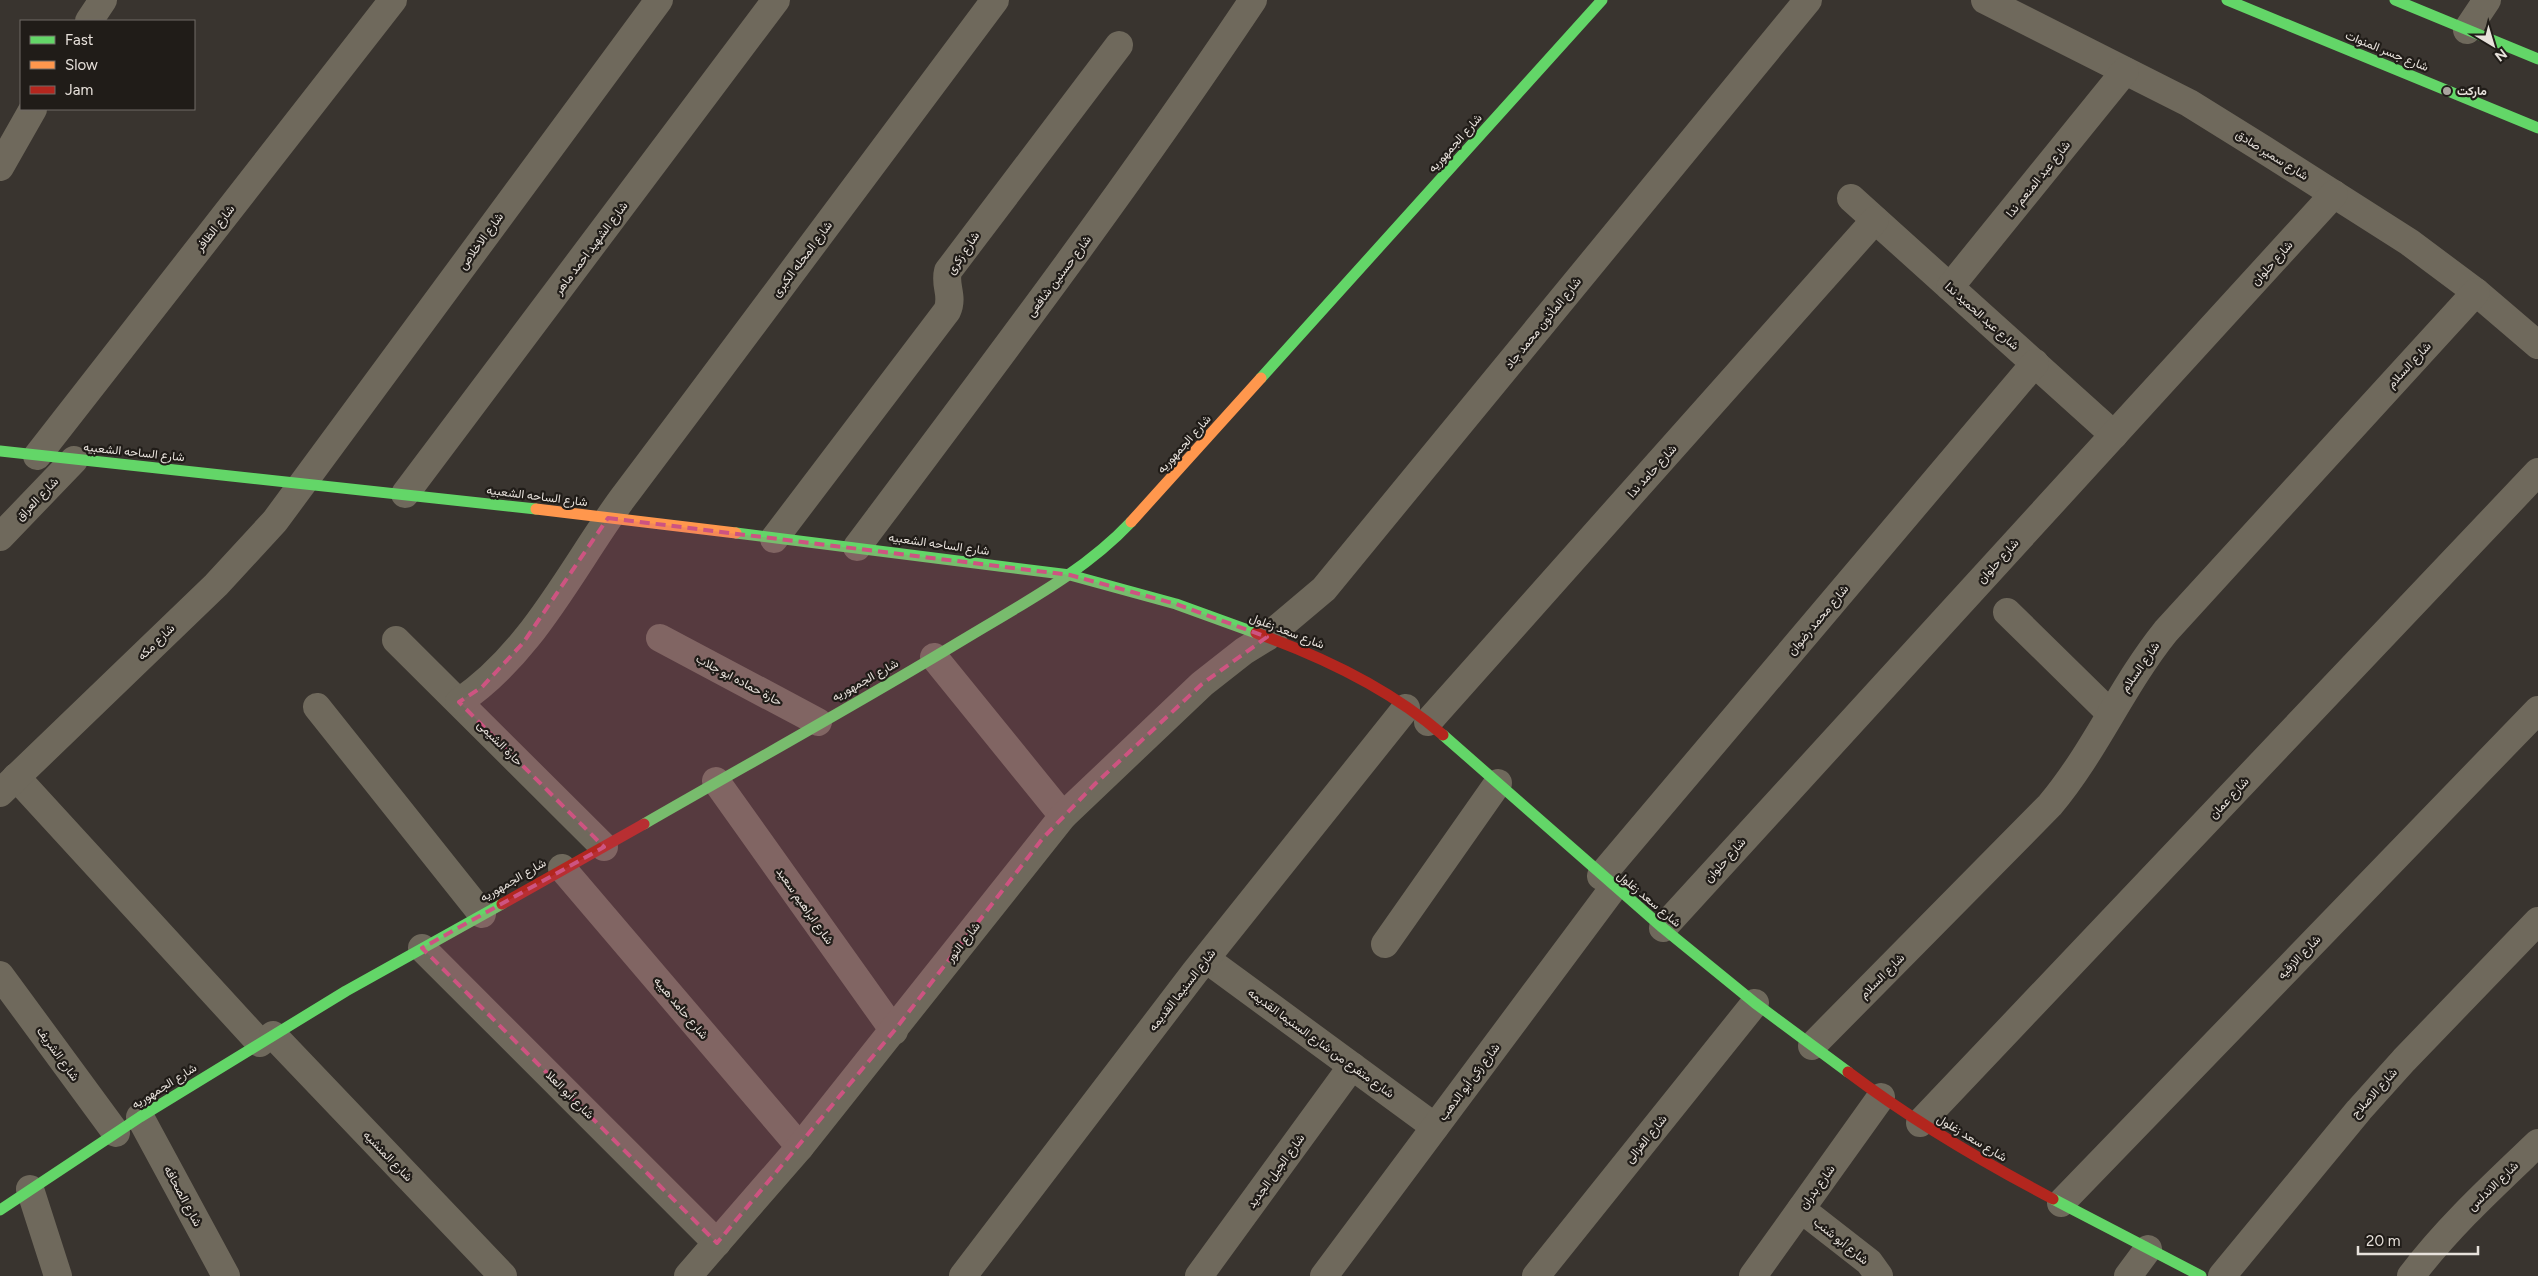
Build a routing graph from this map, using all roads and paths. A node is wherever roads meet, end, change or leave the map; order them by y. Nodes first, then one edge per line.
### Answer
1 (103, 0) edge
2 (393, 0) edge
3 (659, 0) edge
4 (776, 0) edge
5 (995, 0) edge
6 (1253, 0) edge
7 (1602, 0) edge
8 (1808, 0) edge
9 (1985, 0) edge
10 (2226, 0) edge
11 (2395, 0) edge
12 (2487, 0) edge
13 (90, 20) edge
14 (2467, 30) junction
15 (1119, 45) dead end
16 (2538, 58) edge
17 (2125, 71) junction
18 (32, 110) edge
19 (2538, 128) edge
20 (0, 167) edge
21 (2334, 194) junction
22 (1851, 198) dead end
23 (1875, 220) junction
24 (1950, 287) junction
25 (2476, 292) junction
26 (2538, 345) edge
27 (2035, 364) junction
28 (2114, 435) junction
29 (0, 451) edge
30 (37, 456) junction
31 (74, 460) junction
32 (2538, 472) edge
33 (303, 483) junction
34 (405, 494) junction
35 (608, 518) junction
36 (0, 538) edge
37 (774, 538) junction
38 (857, 547) junction
39 (1070, 575) junction
40 (2007, 612) dead end
41 (1267, 637) junction
42 (660, 638) dead end
43 (396, 640) dead end
44 (934, 657) junction
45 (459, 702) junction
46 (317, 707) dead end
47 (2538, 710) edge
48 (2110, 713) junction
49 (1417, 715) junction
50 (818, 722) junction
51 (716, 780) junction
52 (1498, 783) junction
53 (8, 785) edge
54 (1063, 816) junction
55 (604, 847) junction
56 (562, 868) junction
57 (1608, 882) junction
58 (482, 914) junction
59 (2538, 921) edge
60 (1662, 928) junction
61 (1385, 944) dead end
62 (422, 948) junction
63 (1206, 959) junction
64 (0, 976) edge
65 (1755, 1003) junction
66 (894, 1031) junction
67 (266, 1039) junction
68 (1812, 1046) junction
69 (1352, 1066) junction
70 (1881, 1097) junction
71 (140, 1117) junction
72 (1920, 1123) junction
73 (1435, 1127) junction
74 (116, 1133) junction
75 (2538, 1143) edge
76 (800, 1148) junction
77 (30, 1190) junction
78 (2061, 1204) junction
79 (1800, 1209) junction
80 (0, 1210) edge
81 (717, 1243) junction
82 (2148, 1249) junction
83 (58, 1276) edge
84 (226, 1276) edge
85 (503, 1276) edge
86 (688, 1276) edge
87 (962, 1276) edge
88 (1199, 1276) edge
89 (1324, 1276) edge
90 (1536, 1276) edge
91 (1753, 1276) edge
92 (1879, 1276) edge
93 (2128, 1276) edge
94 (2201, 1276) edge
95 (2222, 1276) edge
96 (2411, 1276) edge

1 - 13 street
2 - 30 street, شارع الظافر
3 - 33 street, شارع الاخلاص
4 - 34 street, شارع الشهيد احمد ماهر
5 - 35 street, شارع المحله الكبرى
6 - 38 street, شارع حسنين شافعى
7 - 39 street, شارع الجمهوريه
8 - 41 street, شارع المأذون محمد جاد
9 - 17 street, شارع سمير صادق
10 - 19 street, شارع جسر المنوات
11 - 14 street
12 - 14 street
14 - 16 street
15 - 37 street, شارع زكرى
17 - 21 street, شارع سمير صادق
17 - 24 street, شارع عبد المنعم ندا
18 - 20 street
21 - 25 street, شارع سمير صادق
21 - 28 street, شارع حلوان
22 - 23 street, شارع عبد الحميد ندا
23 - 24 street, شارع عبد الحميد ندا
23 - 49 street, شارع حامد ندا
24 - 27 street, شارع عبد الحميد ندا
25 - 26 street, شارع سمير صادق
25 - 48 street, شارع السلام
27 - 28 street, شارع عبد الحميد ندا
27 - 57 street, شارع محمد رضوان
28 - 60 street, شارع حلوان
29 - 30 street, شارع الساحه الشعبيه
30 - 31 street, شارع الساحه الشعبيه
31 - 33 street, شارع الساحه الشعبيه
31 - 36 street, شارع العراق
32 - 72 street, شارع عمان
33 - 34 street, شارع الساحه الشعبيه
33 - 53 street, شارع مكه
34 - 35 street, شارع الساحه الشعبيه
35 - 37 street, شارع الساحه الشعبيه
35 - 45 street, شارع المحله الكبرى
37 - 38 street, شارع الساحه الشعبيه
38 - 39 street, شارع الساحه الشعبيه
39 - 41 street, شارع سعد زغلول
39 - 44 street, شارع الجمهوريه
40 - 48 street
41 - 49 street, شارع سعد زغلول
41 - 54 street, شارع النور
42 - 50 street, حارة حماده ابو جلاب
43 - 45 street, حارة الشيمى
44 - 50 street, شارع الجمهوريه
44 - 54 street
45 - 55 street, حارة الشيمى
46 - 58 street
47 - 78 street, شارع الازقيه
48 - 68 street, شارع السلام
49 - 52 street, شارع سعد زغلول
49 - 63 street, شارع السنيما القديمه
50 - 51 street, شارع الجمهوريه
51 - 55 street, شارع الجمهوريه
51 - 66 street, شارع ابراهيم سعيد
52 - 57 street, شارع سعد زغلول
52 - 61 street
53 - 67 street, شارع المنشيه
54 - 66 street, شارع النور
55 - 56 street, شارع الجمهوريه
56 - 58 street, شارع الجمهوريه
56 - 76 street, شارع حامد هيبه
57 - 60 street, شارع سعد زغلول
57 - 73 street, شارع زكى أبو الدهب
58 - 62 street, شارع الجمهوريه
59 - 95 street, شارع الاصلاح
60 - 65 street, شارع سعد زغلول
62 - 67 street, شارع الجمهوريه
62 - 81 street, شارع أبو العلا
63 - 69 street, شارع متفرع من شارع السنيما القديمه
63 - 87 street, شارع السنيما القديمه
64 - 74 street, شارع الشريف
65 - 68 street, شارع سعد زغلول
65 - 90 street, شارع الغزالى
66 - 76 street, شارع النور
67 - 71 street, شارع الجمهوريه
67 - 85 street, شارع المنشيه
68 - 70 street, شارع سعد زغلول
69 - 73 street, شارع متفرع من شارع السنيما القديمه
69 - 88 street, شارع الجيل الجديد
70 - 72 street, شارع سعد زغلول
70 - 79 street, شارع بدران
71 - 74 street, شارع الجمهوريه
71 - 84 street, شارع الصحافه
72 - 78 street, شارع سعد زغلول
73 - 89 street, شارع زكى أبو الدهب
74 - 77 street, شارع الجمهوريه
75 - 96 street, شارع الاندلس
76 - 81 street, شارع النور
77 - 80 street, شارع الجمهوريه
77 - 83 street
78 - 82 street, شارع سعد زغلول
79 - 91 street, شارع بدران
79 - 92 street, شارع أبو شنب
81 - 86 street, شارع النور
82 - 93 street
82 - 94 street, شارع سعد زغلول

